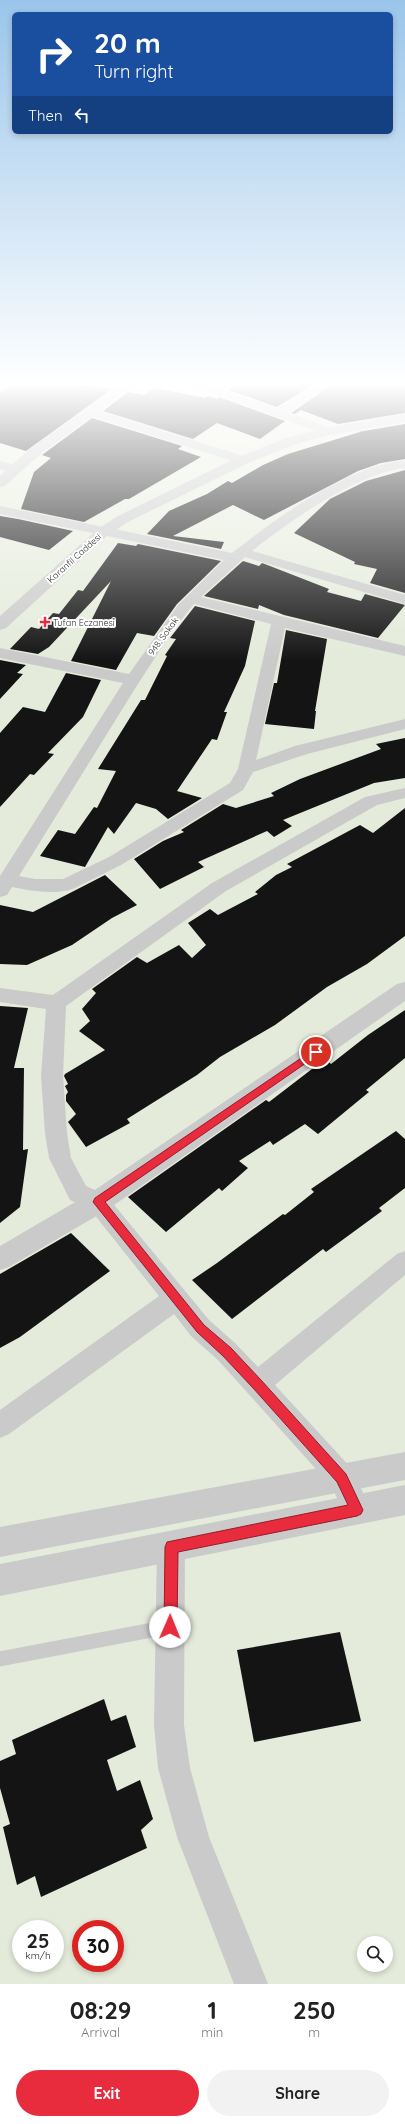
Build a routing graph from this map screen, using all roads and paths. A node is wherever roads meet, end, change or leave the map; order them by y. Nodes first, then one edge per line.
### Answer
1 (8, 476) edge
2 (211, 476) edge
3 (364, 476) edge
4 (0, 483) edge
5 (0, 510) edge
6 (103, 532) junction
7 (238, 555) junction
8 (191, 599) junction
9 (405, 600) edge
10 (279, 622) junction
11 (0, 625) edge
12 (405, 651) edge
13 (0, 652) edge
14 (134, 680) junction
15 (405, 724) edge
16 (246, 769) junction
17 (405, 793) edge
18 (4, 885) edge
19 (405, 990) edge
20 (0, 995) edge
21 (56, 1003) junction
22 (98, 1202) junction
23 (0, 1259) edge
24 (405, 1261) edge
25 (176, 1298) junction
26 (257, 1384) junction
27 (0, 1425) edge
28 (405, 1466) edge
29 (342, 1478) junction
30 (405, 1500) edge
31 (357, 1510) junction
32 (0, 1542) edge
33 (171, 1547) junction
34 (0, 1580) edge
35 (170, 1627) junction
36 (0, 1659) edge
37 (251, 1984) edge

1 - 4 street
2 - 6 street, Karanfil Caddesi
3 - 7 street, 948. Sokak
5 - 6 street
6 - 7 street
6 - 11 street, Karanfil Caddesi
7 - 8 street, 948. Sokak
7 - 9 street
8 - 10 street
8 - 14 street, 948. Sokak
10 - 12 street
10 - 16 street
13 - 14 street
14 - 18 street, 948. Sokak
15 - 16 street
16 - 18 street
17 - 21 street
19 - 22 street
20 - 21 street
21 - 22 street
22 - 23 street
22 - 25 street
24 - 26 street
25 - 26 street
25 - 27 street
26 - 29 street
28 - 29 street
29 - 31 street
29 - 32 street
30 - 31 street
31 - 33 street
33 - 34 street
33 - 35 street
35 - 36 lane
35 - 37 street

